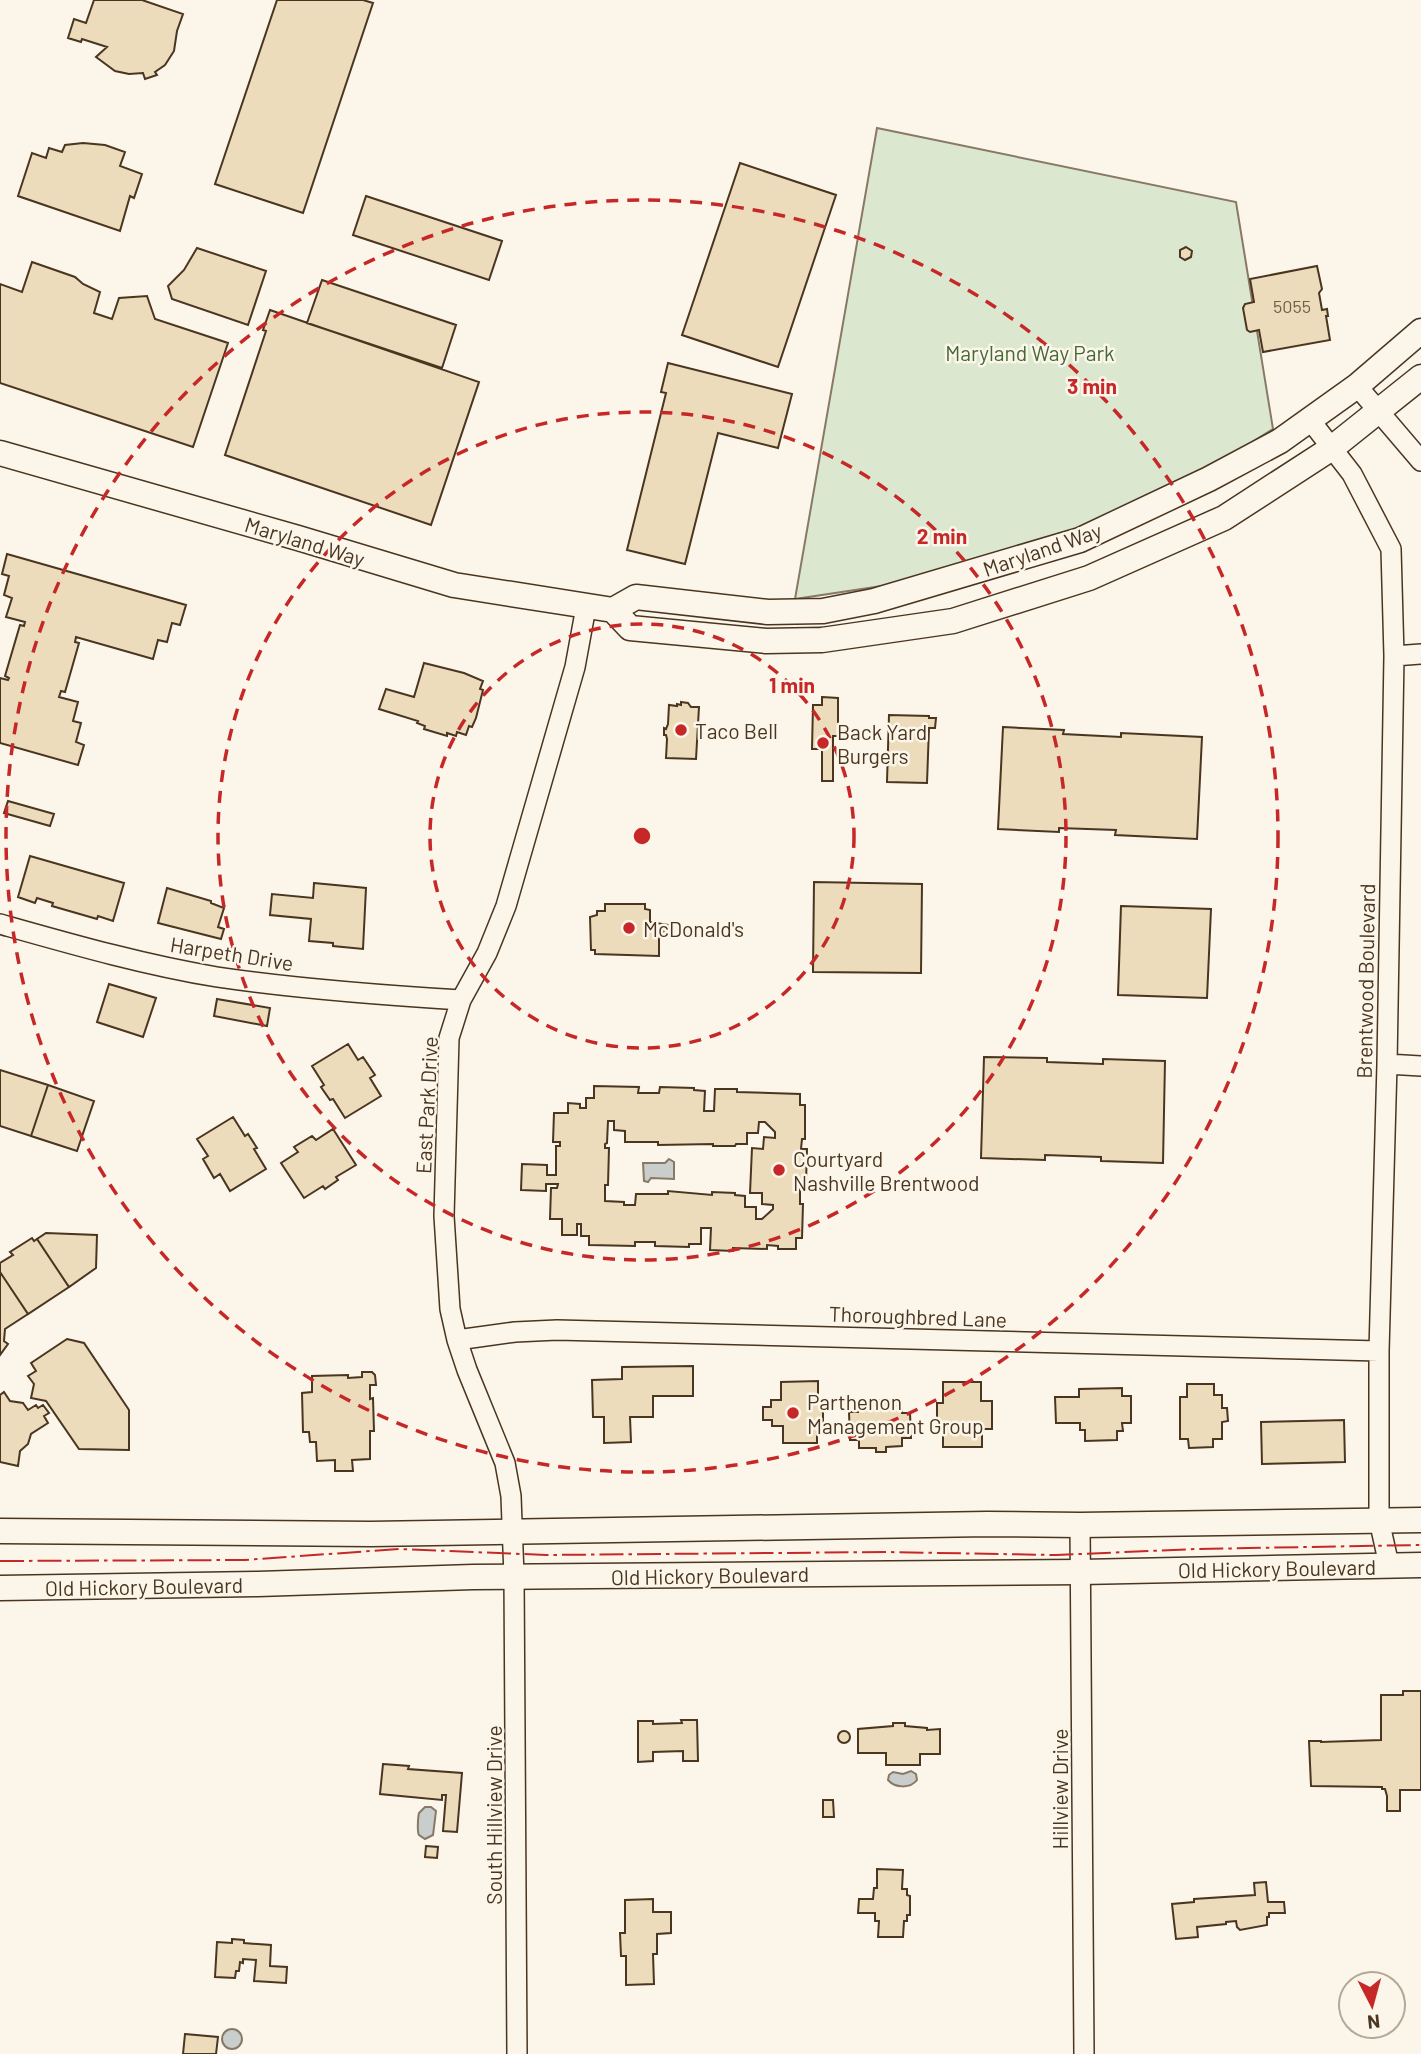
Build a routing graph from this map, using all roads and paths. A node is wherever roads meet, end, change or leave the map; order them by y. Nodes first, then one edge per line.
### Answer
1 (1421, 331) edge
2 (1421, 377) edge
3 (1357, 386) junction
4 (1380, 412) junction
5 (1310, 420) junction
6 (1332, 449) junction
7 (0, 453) edge
8 (1421, 461) edge
9 (941, 582) junction
10 (586, 607) junction
11 (613, 610) junction
12 (953, 621) junction
13 (1421, 653) edge
14 (1394, 656) junction
15 (0, 924) edge
16 (461, 1000) junction
17 (1387, 1064) junction
18 (1421, 1066) edge
19 (457, 1340) junction
20 (1379, 1351) junction
21 (1379, 1520) junction
22 (1421, 1520) edge
23 (1080, 1525) junction
24 (0, 1531) edge
25 (513, 1532) junction
26 (1389, 1565) junction
27 (1421, 1565) edge
28 (1081, 1572) junction
29 (514, 1576) junction
30 (0, 1588) edge
31 (517, 2054) edge
32 (1084, 2054) edge

1 - 3 main road, Maryland Way
2 - 4 main road, Maryland Way
3 - 4 street
3 - 5 main road, Maryland Way
4 - 6 main road, Maryland Way
4 - 8 street
5 - 6 street, Brentwood Boulevard
5 - 9 main road, Maryland Way
6 - 12 main road, Maryland Way
6 - 14 street, Brentwood Boulevard
7 - 10 main road, Maryland Way
9 - 11 main road, Maryland Way
9 - 12 main road
10 - 11 main road, Maryland Way
10 - 16 street, East Park Drive
11 - 12 main road, Maryland Way
13 - 14 street
14 - 17 street, Brentwood Boulevard
15 - 16 street, Harpeth Drive
16 - 19 street, East Park Drive
17 - 18 street
17 - 20 street, Brentwood Boulevard
19 - 20 street, Thoroughbred Lane
19 - 25 street, East Park Drive
20 - 21 street, Brentwood Boulevard
21 - 22 main road
21 - 23 main road
21 - 26 street, Brentwood Boulevard
23 - 25 main road
23 - 28 street, Hillview Drive
24 - 25 main road
25 - 29 street, East Park Drive
26 - 27 main road, Old Hickory Boulevard
26 - 28 main road, Old Hickory Boulevard
28 - 29 main road, Old Hickory Boulevard
28 - 32 street, Hillview Drive
29 - 30 main road, Old Hickory Boulevard
29 - 31 street, South Hillview Drive

